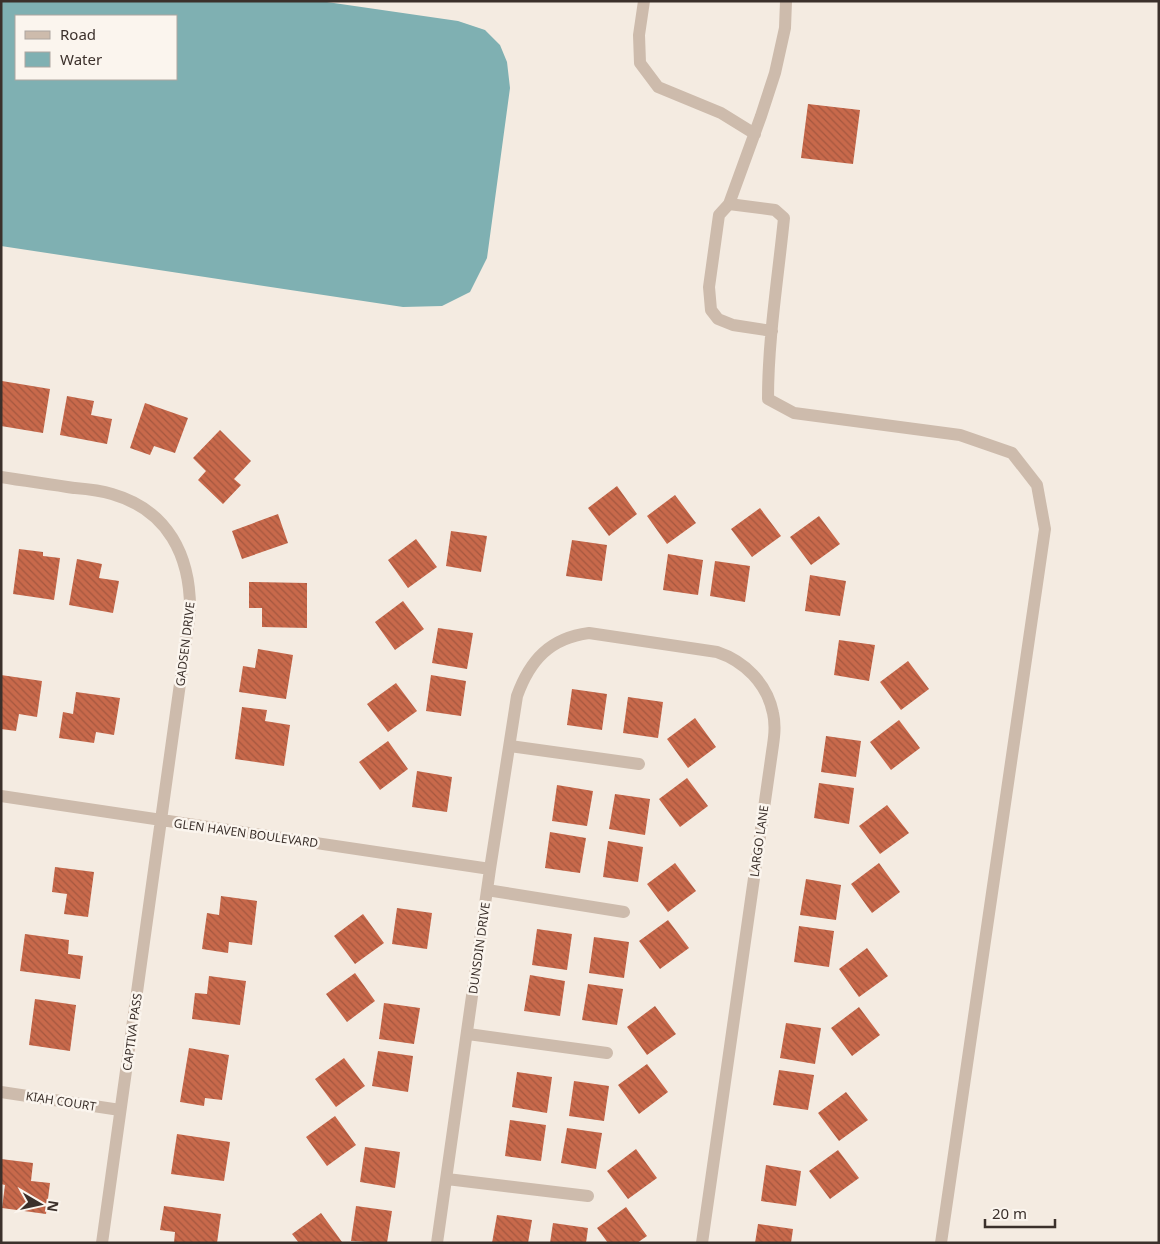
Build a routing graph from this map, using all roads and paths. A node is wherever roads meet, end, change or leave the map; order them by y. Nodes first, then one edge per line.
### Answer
1 (644, 1) edge
2 (786, 1) edge
3 (755, 134) junction
4 (729, 204) junction
5 (772, 331) junction
6 (1, 477) edge
7 (537, 659) joint
8 (510, 746) junction
9 (639, 764) dead end
10 (1, 796) edge
11 (160, 821) junction
12 (490, 869) junction
13 (487, 890) junction
14 (624, 912) dead end
15 (468, 1034) junction
16 (607, 1053) dead end
17 (1, 1092) edge
18 (120, 1110) junction
19 (447, 1179) junction
20 (588, 1196) dead end
21 (102, 1243) edge
22 (437, 1243) edge
23 (702, 1243) edge
24 (941, 1243) edge

1 - 3 street
2 - 3 street
3 - 4 street
4 - 5 street
4 - 5 street
5 - 24 street
6 - 11 street, GADSEN DRIVE
7 - 8 street, DUNSDIN DRIVE
7 - 23 street, LARGO LANE
8 - 9 street
8 - 12 street, DUNSDIN DRIVE
10 - 11 street, GLEN HAVEN BOULEVARD
11 - 12 street, GLEN HAVEN BOULEVARD
11 - 18 street, CAPTIVA PASS
12 - 13 street, DUNSDIN DRIVE
13 - 14 street
13 - 15 street, DUNSDIN DRIVE
15 - 16 street
15 - 19 street, DUNSDIN DRIVE
17 - 18 street, KIAH COURT
18 - 21 street, CAPTIVA PASS
19 - 20 street
19 - 22 street, DUNSDIN DRIVE

